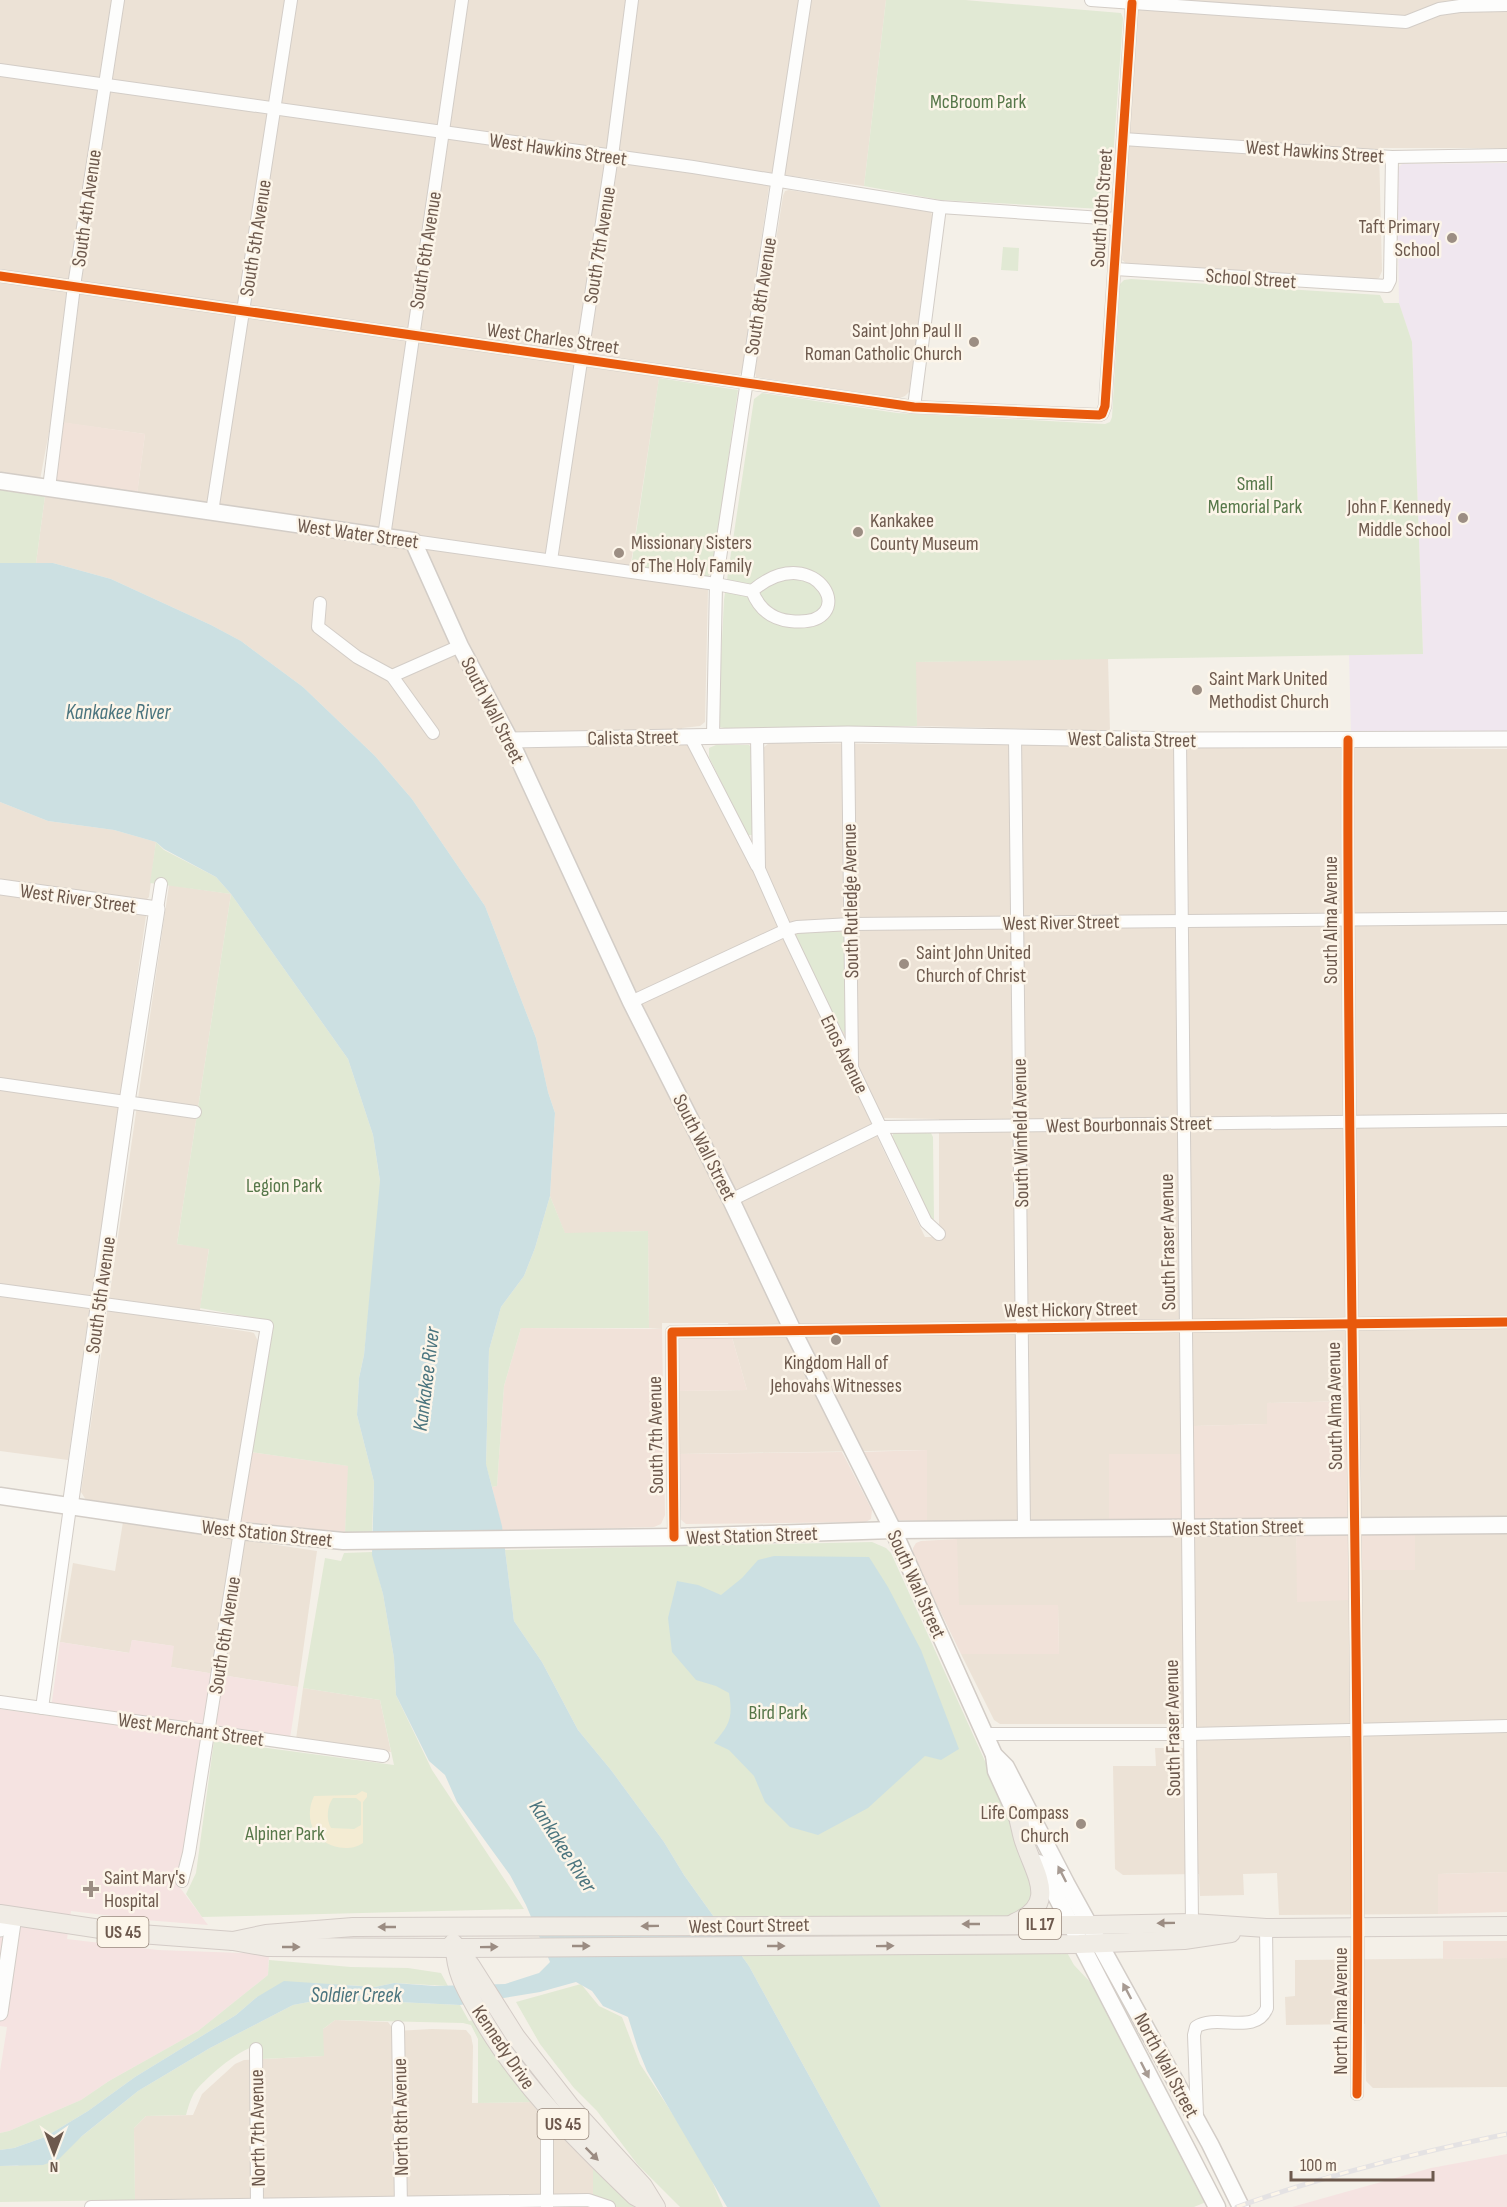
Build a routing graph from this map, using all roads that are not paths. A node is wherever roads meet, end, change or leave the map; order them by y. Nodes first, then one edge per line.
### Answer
1 (118, 0) edge
2 (291, 0) edge
3 (462, 0) edge
4 (632, 0) edge
5 (805, 0) edge
6 (1091, 0) edge
7 (1132, 3) junction
8 (1460, 3) edge
9 (1507, 5) edge
10 (0, 70) edge
11 (105, 85) junction
12 (276, 109) junction
13 (443, 133) junction
14 (1123, 139) junction
15 (1507, 155) edge
16 (612, 156) junction
17 (1392, 157) junction
18 (778, 180) junction
19 (940, 207) junction
20 (1117, 219) junction
21 (1115, 269) junction
22 (0, 276) edge
23 (74, 286) junction
24 (243, 311) junction
25 (412, 336) junction
26 (581, 360) junction
27 (746, 384) junction
28 (914, 407) junction
29 (1102, 414) joint
30 (0, 482) edge
31 (49, 488) junction
32 (212, 512) junction
33 (384, 537) junction
34 (413, 541) junction
35 (550, 560) junction
36 (716, 584) junction
37 (752, 591) junction
38 (320, 603) dead end
39 (460, 646) junction
40 (392, 676) junction
41 (433, 734) dead end
42 (848, 734) junction
43 (713, 735) junction
44 (757, 735) junction
45 (690, 736) junction
46 (1015, 736) junction
47 (1507, 739) edge
48 (510, 740) junction
49 (1180, 740) junction
50 (1348, 740) junction
51 (759, 869) junction
52 (161, 884) dead end
53 (0, 887) edge
54 (157, 909) junction
55 (1507, 918) edge
56 (1347, 919) junction
57 (1182, 921) junction
58 (1017, 922) junction
59 (850, 924) junction
60 (786, 930) junction
61 (631, 1002) junction
62 (852, 1069) junction
63 (0, 1084) edge
64 (127, 1102) junction
65 (195, 1112) dead end
66 (1507, 1120) edge
67 (1349, 1122) junction
68 (1184, 1124) junction
69 (1019, 1126) junction
70 (880, 1127) junction
71 (731, 1200) junction
72 (939, 1234) dead end
73 (0, 1290) edge
74 (99, 1303) junction
75 (1507, 1322) edge
76 (1351, 1324) junction
77 (1186, 1326) junction
78 (1022, 1328) junction
79 (793, 1331) junction
80 (672, 1332) joint
81 (0, 1496) edge
82 (70, 1507) junction
83 (1507, 1525) edge
84 (1354, 1526) junction
85 (1188, 1528) junction
86 (1024, 1529) junction
87 (893, 1530) junction
88 (237, 1531) junction
89 (674, 1537) junction
90 (0, 1702) edge
91 (42, 1708) junction
92 (1507, 1726) edge
93 (1358, 1729) junction
94 (208, 1731) junction
95 (984, 1734) junction
96 (1190, 1734) junction
97 (994, 1755) junction
98 (383, 1756) dead end
99 (1019, 1821) junction
100 (182, 1881) dead end
101 (4, 1919) edge
102 (1192, 1923) junction
103 (1011, 1924) junction
104 (1069, 1924) junction
105 (1091, 1925) junction
106 (1507, 1926) edge
107 (446, 1927) junction
108 (1266, 1928) junction
109 (1358, 1928) junction
110 (233, 1941) junction
111 (1101, 1943) junction
112 (1079, 1944) junction
113 (461, 1960) junction
114 (0, 2013) edge
115 (398, 2027) dead end
116 (256, 2049) dead end
117 (1357, 2094) dead end
118 (1197, 2120) junction
119 (547, 2126) dead end
120 (547, 2204) edge
121 (401, 2205) edge
122 (258, 2206) edge
123 (608, 2206) edge
124 (91, 2207) edge
125 (115, 2207) edge
126 (654, 2207) edge
127 (1217, 2207) edge
128 (1241, 2207) edge

1 - 11 street, South 4th Avenue
2 - 12 street, South 5th Avenue
3 - 13 street, South 6th Avenue
4 - 16 street, South 7th Avenue
5 - 18 street, South 8th Avenue
6 - 7 street
7 - 8 street
7 - 14 street, South 10th Street
8 - 9 street
10 - 11 street, West Hawkins Street
11 - 12 street, West Hawkins Street
11 - 23 street, South 4th Avenue
12 - 13 street, West Hawkins Street
12 - 24 street, South 5th Avenue
13 - 16 street, West Hawkins Street
13 - 25 street, South 6th Avenue
14 - 17 street, West Hawkins Street
14 - 20 street, South 10th Street
15 - 17 street, West Hawkins Street
16 - 18 street, West Hawkins Street
16 - 26 street, South 7th Avenue
17 - 21 street, School Street
18 - 19 street, West Hawkins Street
18 - 27 street, South 8th Avenue
19 - 20 street, West Hawkins Street
19 - 28 street
20 - 21 street, South 10th Street
21 - 29 street, South 10th Street
22 - 23 street, West Charles Street
23 - 24 street, West Charles Street
23 - 31 street, South 4th Avenue
24 - 25 street, West Charles Street
24 - 32 street, South 5th Avenue
25 - 26 street, West Charles Street
25 - 33 street, South 6th Avenue
26 - 27 street, West Charles Street
26 - 35 street, South 7th Avenue
27 - 28 street, West Charles Street
27 - 36 street, South 8th Avenue
28 - 29 street, West Charles Street
30 - 31 main road, West Water Street
31 - 32 main road, West Water Street
32 - 33 main road, West Water Street
33 - 34 main road, West Water Street
34 - 35 street, West Water Street
34 - 39 main road, South Wall Street
35 - 36 street, West Water Street
36 - 37 street, West Water Street
36 - 43 street, South 8th Avenue
37 - 37 street
38 - 40 street
39 - 40 street
39 - 48 main road, South Wall Street
40 - 41 street
42 - 44 street, West Calista Street
42 - 46 street, West Calista Street
42 - 59 street, South Rutledge Avenue
43 - 44 street, Calista Street
43 - 45 street, Calista Street
44 - 51 street, Enos Avenue
45 - 48 street, Calista Street
45 - 51 street, Enos Avenue
46 - 49 street, West Calista Street
46 - 58 street, South Winfield Avenue
47 - 50 street, West Calista Street
48 - 61 main road, South Wall Street
49 - 50 street, West Calista Street
49 - 57 street, South Fraser Avenue
50 - 56 street, South Alma Avenue
51 - 60 street, Enos Avenue
52 - 54 street, South 5th Avenue
53 - 54 street, West River Street
54 - 64 street, South 5th Avenue
55 - 56 street, West River Street
56 - 57 street, West River Street
56 - 67 street, South Alma Avenue
57 - 58 street, West River Street
57 - 68 street, South Fraser Avenue
58 - 59 street, West River Street
58 - 69 street, South Winfield Avenue
59 - 60 street, West River Street
59 - 62 street, South Rutledge Avenue
60 - 61 street, West River Street
60 - 62 street, Enos Avenue
61 - 71 main road, South Wall Street
62 - 70 street, Enos Avenue
63 - 64 street
64 - 65 street
64 - 74 street, South 5th Avenue
66 - 67 street, West Bourbonnais Street
67 - 68 street, West Bourbonnais Street
67 - 76 street, South Alma Avenue
68 - 69 street, West Bourbonnais Street
68 - 77 street, South Fraser Avenue
69 - 70 street, West Bourbonnais Street
69 - 78 street, South Winfield Avenue
70 - 71 street, West Bourbonnais Street
70 - 72 street, Enos Avenue
71 - 79 main road, South Wall Street
73 - 74 street
74 - 82 street, South 5th Avenue
74 - 88 street, South 6th Avenue
75 - 76 street, West Hickory Street
76 - 77 street, West Hickory Street
76 - 84 street, South Alma Avenue
77 - 78 street, West Hickory Street
77 - 85 street, South Fraser Avenue
78 - 79 street, West Hickory Street
78 - 86 street, South Winfield Avenue
79 - 80 street, West Hickory Street
79 - 87 main road, South Wall Street
80 - 89 street, South 7th Avenue
81 - 82 main road, West Station Street
82 - 88 main road, West Station Street
82 - 91 street, South 5th Avenue
83 - 84 main road, West Station Street
84 - 85 main road, West Station Street
84 - 93 street, South Alma Avenue
85 - 86 main road, West Station Street
85 - 96 street, South Fraser Avenue
86 - 87 main road, West Station Street
87 - 89 main road, West Station Street
87 - 95 main road, South Wall Street
88 - 89 main road, West Station Street
88 - 94 street, South 6th Avenue
90 - 91 street, West Merchant Street
91 - 94 street, West Merchant Street
92 - 93 street
93 - 96 street
93 - 109 street, South Alma Avenue
94 - 98 street, West Merchant Street
94 - 100 street, South 6th Avenue
95 - 96 street
95 - 97 main road, South Wall Street
96 - 102 street, South Fraser Avenue
97 - 99 main road, South Wall Street
105 -> 97 main road, South Wall Street
99 - 103 main road
99 - 104 main road, South Wall Street
101 - 110 main road, West Court Street / US 45
101 - 114 street
102 -> 105 main road, West Court Street / IL 17
102 - 108 main road, West Court Street / IL 17
103 - 104 main road, West Court Street / IL 17
103 -> 107 main road, West Court Street / IL 17
104 - 105 main road, West Court Street / IL 17
104 - 112 main road, North Wall Street
105 - 111 main road, North Wall Street
106 - 109 main road, West Court Street / IL 17
107 -> 110 main road, West Court Street / US 45
107 - 113 main road, Kennedy Drive / US 45
108 - 109 main road, West Court Street / IL 17
108 - 111 main road, West Court Street / IL 17
108 - 118 street
109 - 117 street, North Alma Avenue
110 -> 113 main road, West Court Street / US 45
111 - 112 main road, West Court Street / IL 17
118 -> 111 main road, North Wall Street
113 -> 112 main road, West Court Street / IL 17
112 -> 127 main road, North Wall Street
113 - 126 main road, Kennedy Drive / US 45
113 -> 126 main road, Kennedy Drive / US 45
115 - 121 street, North 8th Avenue
116 - 122 street, North 7th Avenue
118 - 128 main road, North Wall Street
119 - 120 street
120 - 121 street
120 - 123 street
121 - 122 street
122 - 125 street
124 - 125 street

